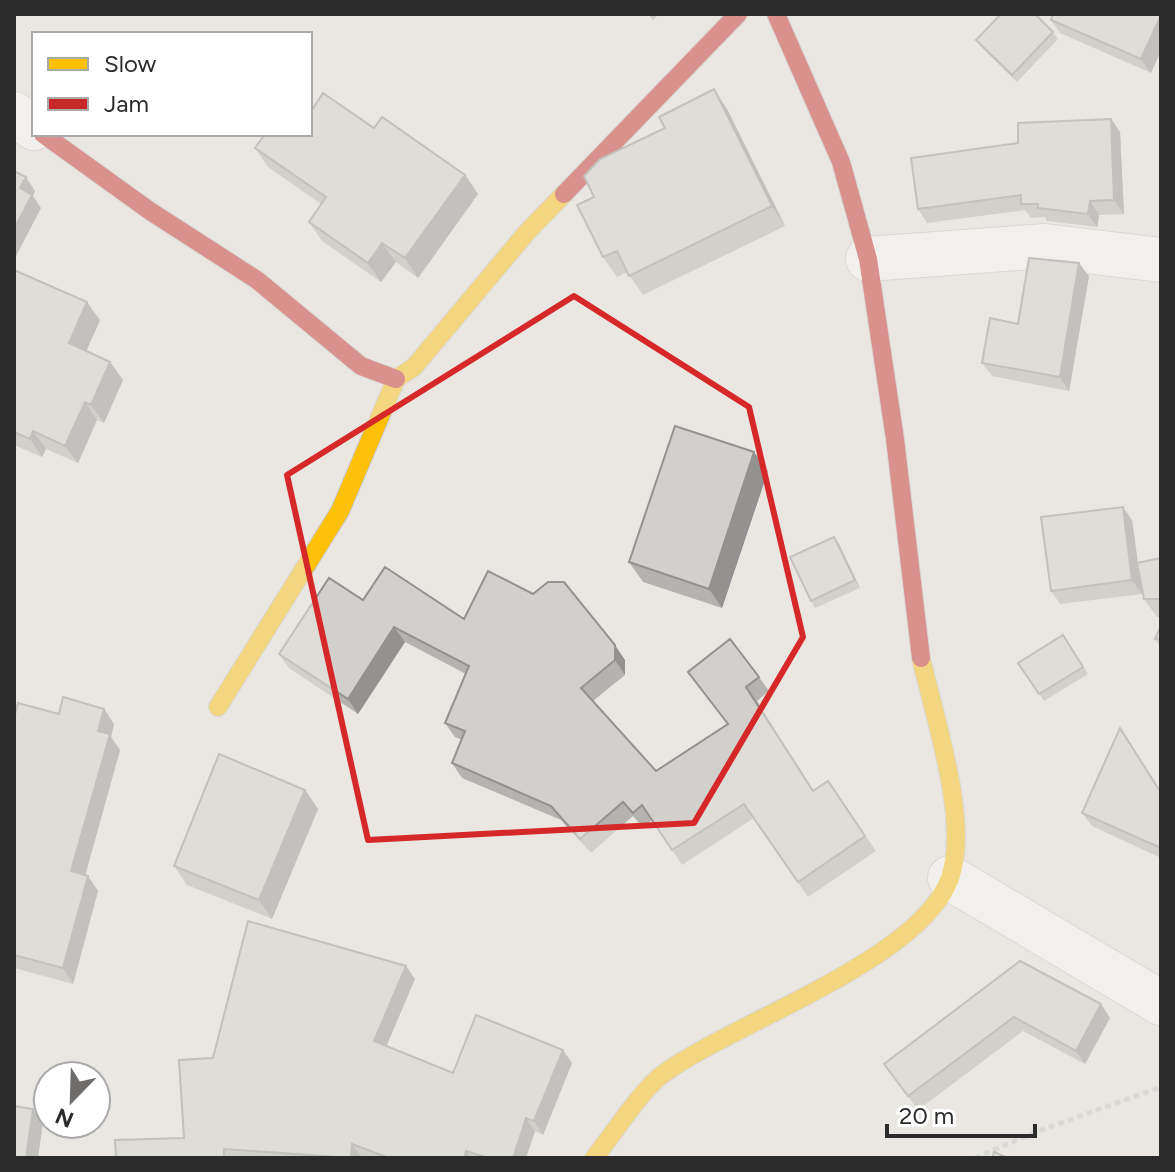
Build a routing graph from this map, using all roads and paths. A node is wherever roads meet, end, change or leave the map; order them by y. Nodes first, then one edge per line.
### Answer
1 (738, 14) edge
2 (776, 14) edge
3 (787, 14) edge
4 (14, 114) edge
5 (32, 127) edge
6 (46, 136) edge
7 (868, 259) junction
8 (1161, 260) edge
9 (396, 379) junction
10 (218, 707) dead end
11 (950, 878) junction
12 (1161, 1003) edge
13 (1161, 1087) edge
14 (594, 1158) edge
15 (975, 1158) edge

1 - 9 street
2 - 3 street
2 - 7 street
4 - 5 street
6 - 9 street
7 - 8 street
7 - 11 street
9 - 10 street
11 - 12 street
11 - 14 street
13 - 15 path

